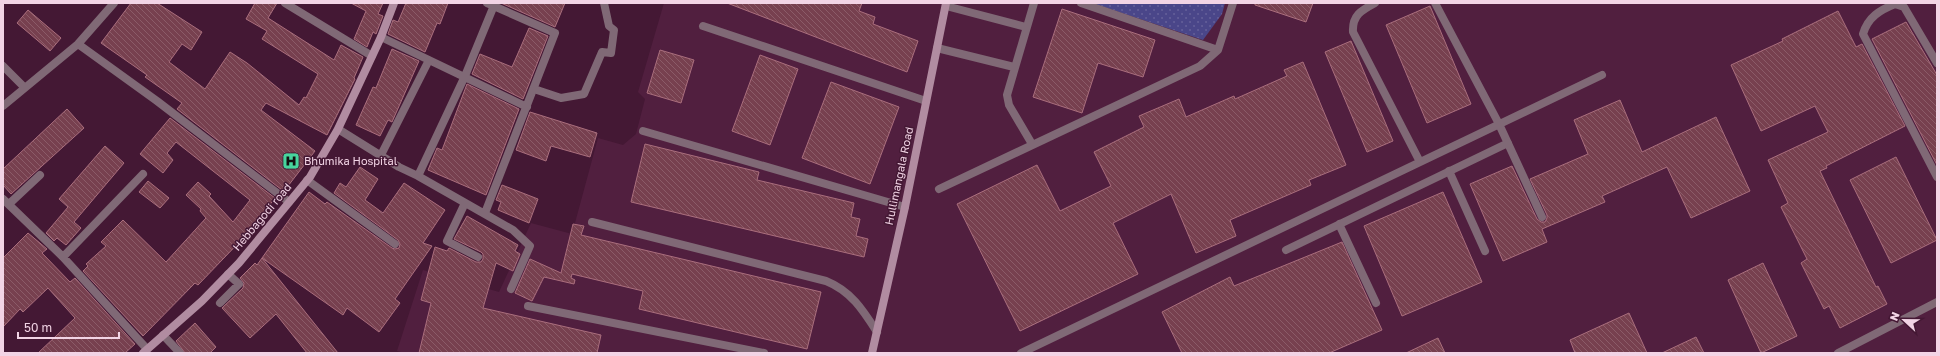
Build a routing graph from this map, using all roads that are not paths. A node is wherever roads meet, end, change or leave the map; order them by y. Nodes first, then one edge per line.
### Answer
1 (114, 3) edge
2 (285, 3) edge
3 (394, 3) edge
4 (604, 3) edge
5 (1034, 3) edge
6 (1081, 3) edge
7 (1233, 3) edge
8 (1375, 3) edge
9 (1435, 3) edge
10 (492, 4) edge
11 (946, 4) edge
12 (703, 26) dead end
13 (1026, 27) junction
14 (381, 37) junction
15 (78, 44) junction
16 (937, 48) junction
17 (1218, 50) junction
18 (372, 56) junction
19 (429, 60) junction
20 (1937, 63) edge
21 (3, 66) edge
22 (1014, 67) junction
23 (1602, 75) dead end
24 (464, 76) junction
25 (24, 88) junction
26 (534, 89) junction
27 (926, 101) junction
28 (3, 106) edge
29 (527, 107) junction
30 (1499, 124) junction
31 (338, 129) junction
32 (643, 131) dead end
33 (1508, 143) junction
34 (1032, 144) junction
35 (381, 156) junction
36 (1420, 162) junction
37 (1449, 171) junction
38 (143, 174) dead end
39 (40, 175) dead end
40 (418, 176) junction
41 (1937, 177) edge
42 (307, 180) junction
43 (938, 189) dead end
44 (6, 202) edge
45 (289, 202) junction
46 (465, 203) junction
47 (905, 207) junction
48 (485, 213) junction
49 (1542, 217) dead end
50 (592, 222) dead end
51 (1339, 224) junction
52 (395, 244) dead end
53 (1286, 250) dead end
54 (1485, 251) dead end
55 (63, 257) junction
56 (478, 257) dead end
57 (228, 274) junction
58 (511, 289) dead end
59 (1937, 302) edge
60 (220, 303) dead end
61 (1376, 303) dead end
62 (528, 306) dead end
63 (878, 332) junction
64 (163, 335) junction
65 (145, 351) edge
66 (180, 353) edge
67 (764, 353) edge
68 (872, 353) edge
69 (1021, 353) edge
70 (1838, 353) edge

1 - 15 street
2 - 18 street
3 - 14 street, Hebbagodi road
4 - 26 street
5 - 13 street
6 - 17 street
7 - 17 street
8 - 36 street
9 - 30 street
10 - 24 street
10 - 26 street
11 - 13 street
11 - 16 street, Hullimangala Road
12 - 27 street
13 - 22 street
14 - 18 street, Hebbagodi road
14 - 19 street
15 - 25 street
15 - 45 street
16 - 22 street
16 - 27 street, Hullimangala Road
17 - 34 street
18 - 31 street, Hebbagodi road
19 - 24 street
19 - 35 street
20 - 41 street
21 - 25 street
22 - 34 street
23 - 30 street
24 - 29 street
24 - 40 street
25 - 28 street
26 - 29 street
27 - 47 street, Hullimangala Road
29 - 48 street
30 - 33 street
30 - 36 street
31 - 35 street
31 - 42 street, Hebbagodi road
32 - 47 street
33 - 37 street
33 - 49 street
34 - 43 street
35 - 40 street
36 - 69 street
37 - 51 street
37 - 54 street
38 - 55 street
39 - 44 street
40 - 46 street
42 - 45 street, Hebbagodi road
42 - 52 street
44 - 55 street
45 - 57 street, Hebbagodi road
46 - 48 street
46 - 56 street
47 - 63 street, Hullimangala Road
48 - 58 street
50 - 63 street
51 - 53 street
51 - 61 street
55 - 65 street
57 - 60 street
57 - 64 street, Hebbagodi road
59 - 70 street
62 - 67 street
63 - 68 street, Hullimangala Road
64 - 65 street, Hebbagodi road
64 - 66 street

